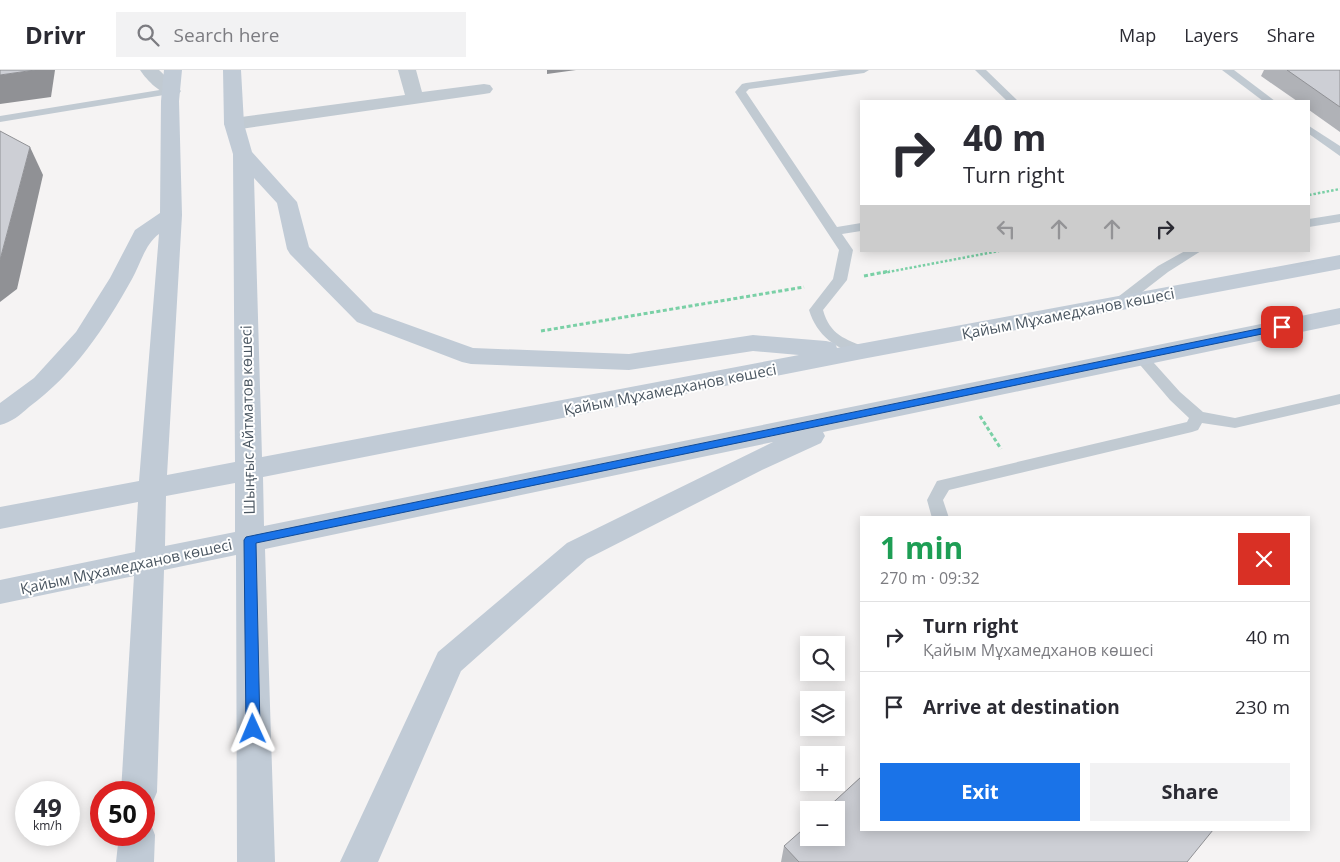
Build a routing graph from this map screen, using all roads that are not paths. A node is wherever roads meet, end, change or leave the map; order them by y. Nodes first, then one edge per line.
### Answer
1 (149, 70) edge
2 (232, 70) edge
3 (407, 70) edge
4 (864, 70) edge
5 (980, 70) edge
6 (1227, 70) edge
7 (172, 80) edge
8 (484, 89) dead end
9 (415, 99) junction
10 (1011, 100) edge
11 (1269, 100) edge
12 (0, 120) edge
13 (234, 124) junction
14 (1310, 130) edge
15 (1340, 152) edge
16 (243, 154) junction
17 (171, 215) junction
18 (1340, 218) edge
19 (1310, 224) edge
20 (860, 227) edge
21 (833, 232) junction
22 (1193, 252) edge
23 (1340, 262) edge
24 (1119, 303) junction
25 (1340, 316) edge
26 (862, 351) junction
27 (1140, 356) junction
28 (1340, 399) edge
29 (860, 414) junction
30 (0, 416) edge
31 (1198, 417) junction
32 (247, 470) junction
33 (152, 489) junction
34 (940, 516) edge
35 (0, 518) edge
36 (250, 540) junction
37 (149, 561) junction
38 (0, 592) edge
39 (139, 781) edge
40 (136, 846) edge
41 (135, 862) edge
42 (256, 862) edge
43 (359, 862) edge

1 - 7 street
2 - 13 main road, Шыңғыс Айтматов көшесі
3 - 9 street
4 - 21 lane
5 - 10 lane
6 - 11 lane
7 - 12 lane
7 - 17 main road
8 - 9 street
9 - 13 street
13 - 16 main road, Шыңғыс Айтматов көшесі
14 - 15 lane
16 - 26 main road
16 - 32 main road, Шыңғыс Айтматов көшесі
17 - 30 main road
17 - 33 main road
18 - 19 lane
20 - 21 lane
21 - 26 lane
22 - 24 lane
23 - 24 main road, Қайым Мұхамедханов көшесі
24 - 26 main road, Қайым Мұхамедханов көшесі
25 - 27 main road, Қайым Мұхамедханов көшесі
26 - 32 main road, Қайым Мұхамедханов көшесі
27 - 29 main road, Қайым Мұхамедханов көшесі
27 - 31 lane
28 - 31 lane
29 - 36 main road, Қайым Мұхамедханов көшесі
29 - 43 main road
31 - 34 lane
32 - 33 main road, Қайым Мұхамедханов көшесі
32 - 36 main road, Шыңғыс Айтматов көшесі
33 - 35 main road, Қайым Мұхамедханов көшесі
33 - 37 main road
36 - 37 main road, Қайым Мұхамедханов көшесі
36 - 42 main road, Шыңғыс Айтматов көшесі
37 - 38 main road, Қайым Мұхамедханов көшесі
37 - 39 main road
40 - 41 main road

